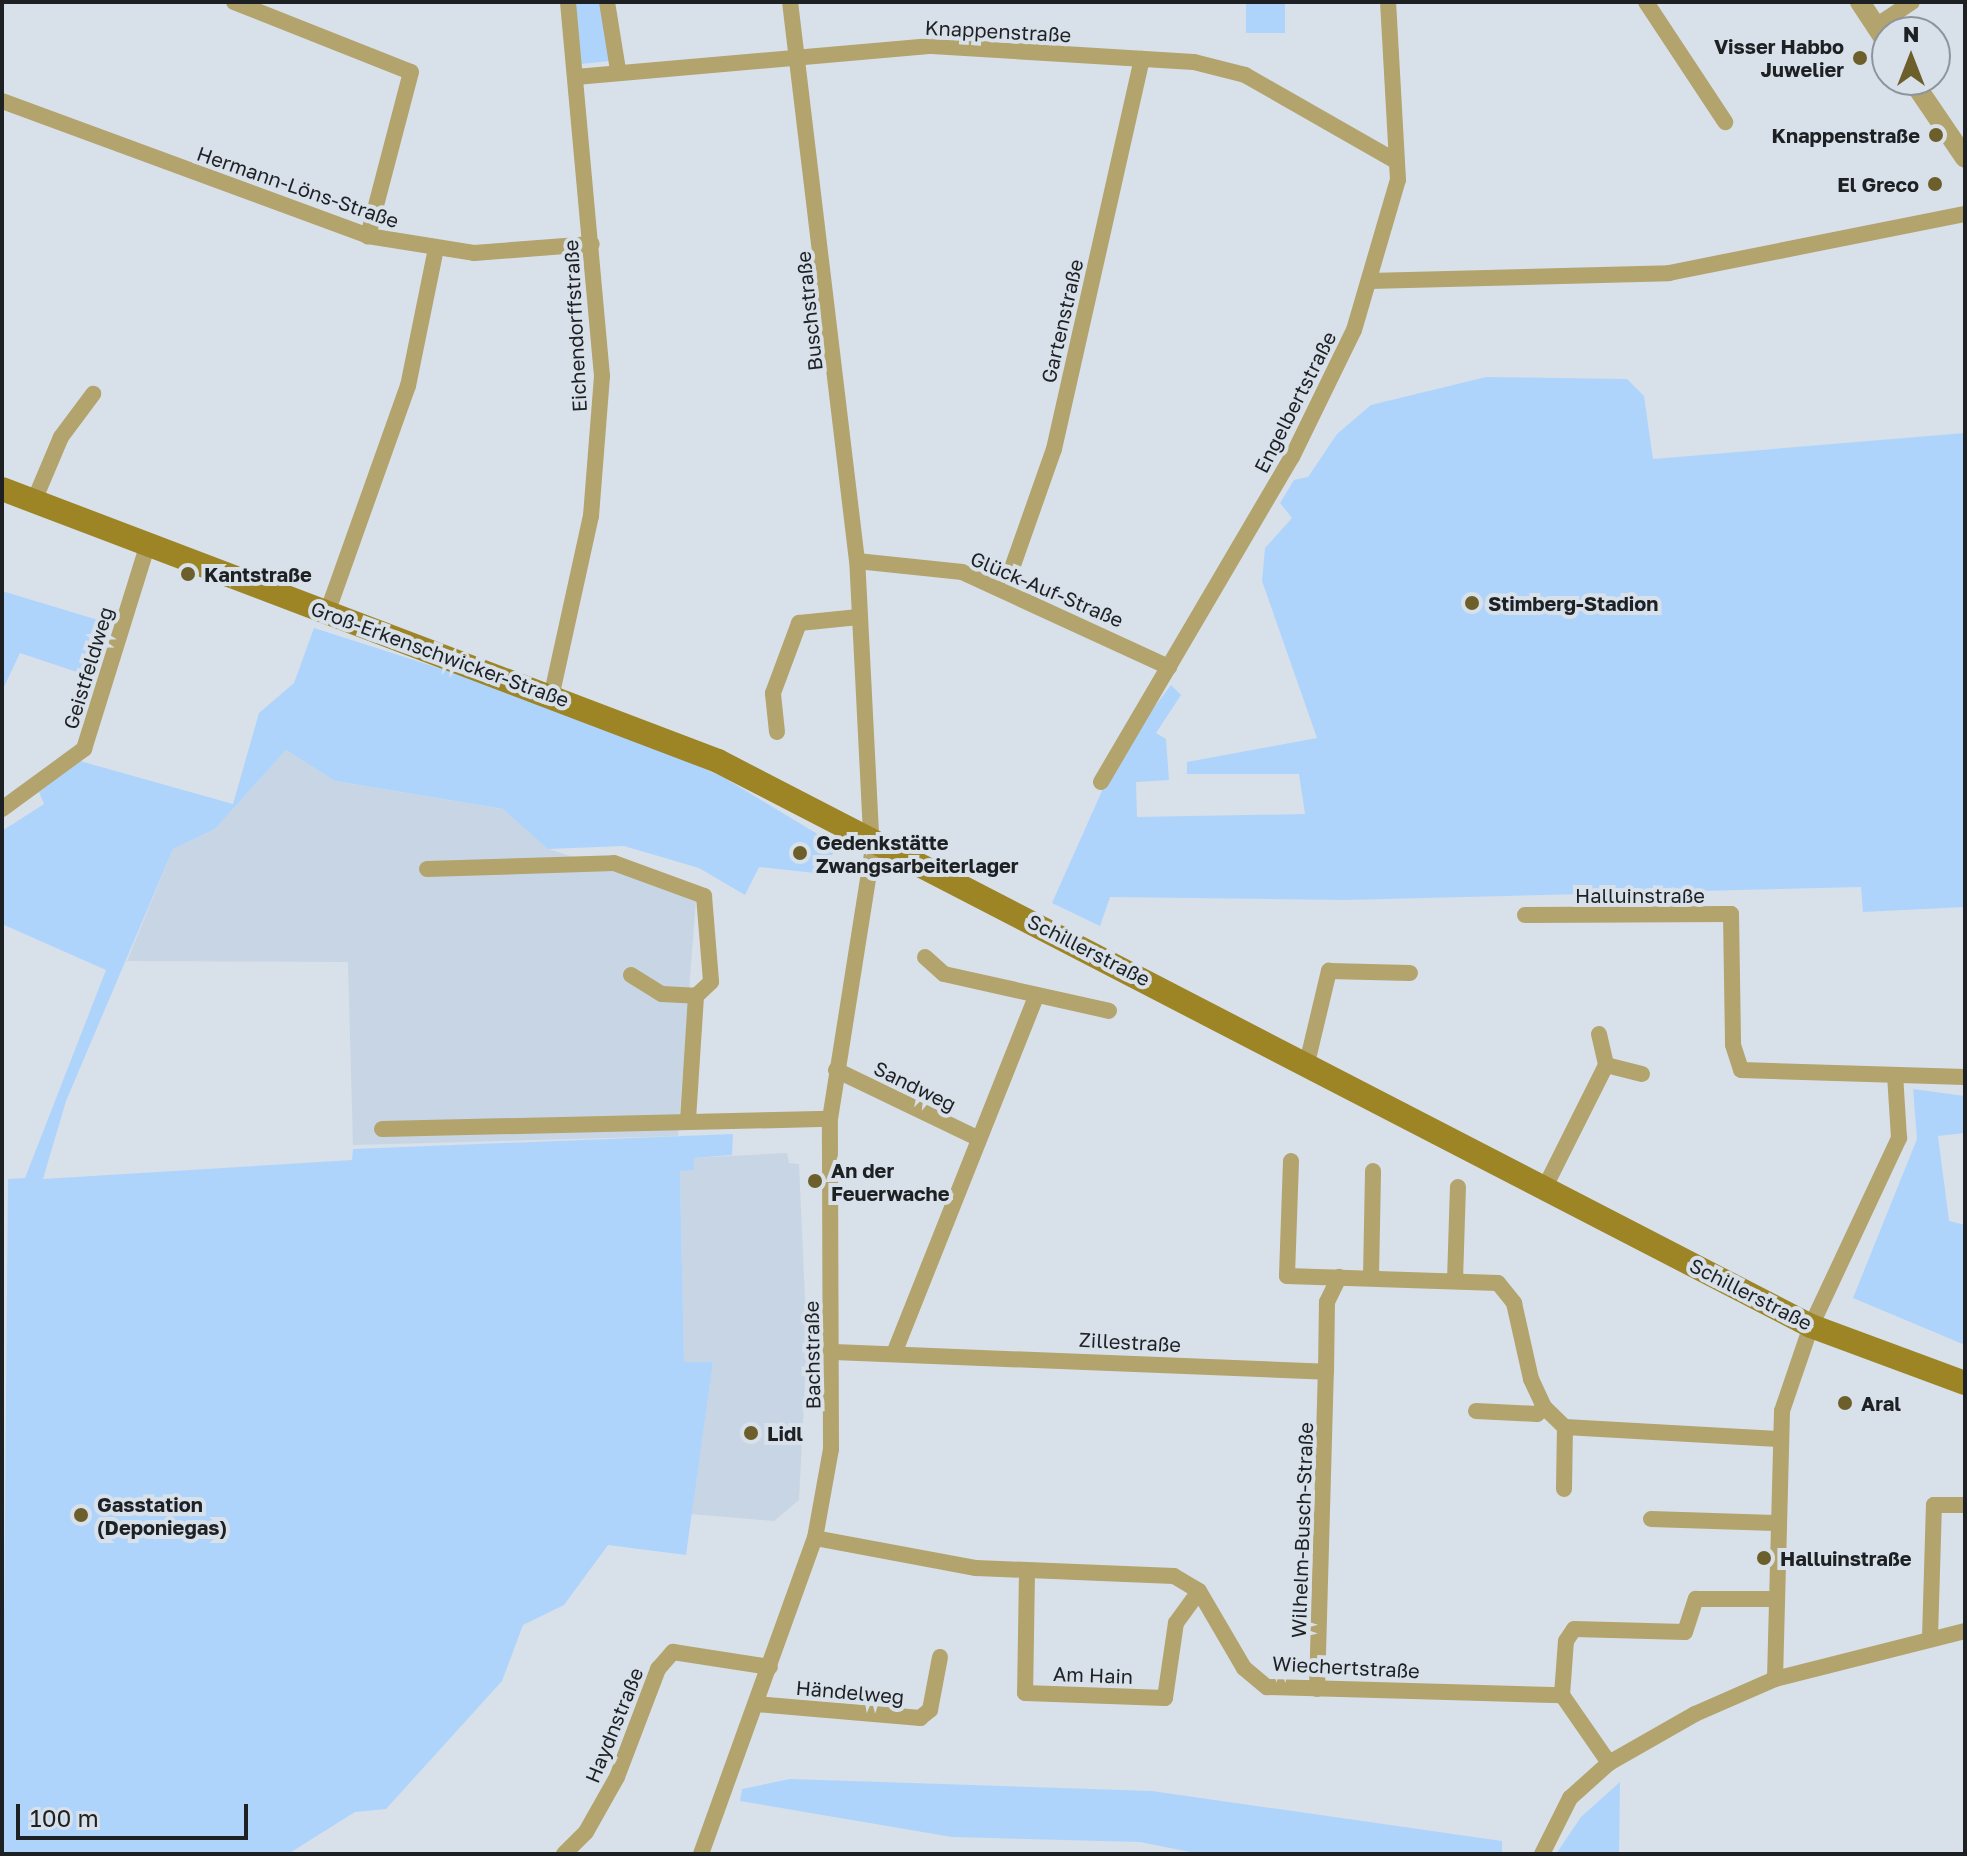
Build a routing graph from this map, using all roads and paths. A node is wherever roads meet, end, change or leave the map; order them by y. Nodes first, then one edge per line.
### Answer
1 (234, 2) edge
2 (568, 2) edge
3 (607, 2) edge
4 (790, 2) edge
5 (1388, 2) edge
6 (1646, 2) edge
7 (1860, 2) edge
8 (1871, 19) edge
9 (800, 54) junction
10 (1142, 59) junction
11 (618, 70) junction
12 (576, 77) junction
13 (1923, 96) edge
14 (2, 101) edge
15 (1725, 122) dead end
16 (1965, 158) edge
17 (1396, 161) junction
18 (1965, 214) edge
19 (368, 236) junction
20 (592, 244) junction
21 (436, 248) junction
22 (1369, 281) junction
23 (93, 394) dead end
24 (2, 489) edge
25 (34, 501) junction
26 (147, 547) junction
27 (857, 561) junction
28 (1005, 588) junction
29 (327, 613) junction
30 (859, 617) junction
31 (1169, 667) junction
32 (552, 693) junction
33 (777, 732) dead end
34 (1101, 782) dead end
35 (2, 809) edge
36 (870, 837) junction
37 (427, 869) dead end
38 (1525, 915) dead end
39 (925, 957) dead end
40 (1410, 973) dead end
41 (631, 975) dead end
42 (696, 996) junction
43 (1036, 996) junction
44 (1109, 1011) dead end
45 (1599, 1034) dead end
46 (1307, 1063) junction
47 (1606, 1065) junction
48 (836, 1070) junction
49 (1642, 1074) dead end
50 (1895, 1075) junction
51 (1965, 1077) edge
52 (830, 1119) junction
53 (688, 1120) junction
54 (382, 1129) dead end
55 (977, 1138) junction
56 (1291, 1161) dead end
57 (1373, 1171) dead end
58 (1458, 1187) dead end
59 (1545, 1187) junction
60 (1339, 1277) junction
61 (1371, 1277) junction
62 (1455, 1281) junction
63 (1811, 1326) junction
64 (895, 1351) junction
65 (834, 1352) junction
66 (1326, 1372) junction
67 (1965, 1383) edge
68 (1544, 1407) junction
69 (1476, 1411) dead end
70 (1565, 1427) junction
71 (1778, 1439) junction
72 (1564, 1489) dead end
73 (1965, 1505) edge
74 (1651, 1519) dead end
75 (1775, 1523) junction
76 (815, 1538) junction
77 (1027, 1571) junction
78 (1199, 1591) junction
79 (1772, 1599) junction
80 (1965, 1631) edge
81 (1930, 1638) junction
82 (940, 1657) dead end
83 (770, 1667) junction
84 (1775, 1679) junction
85 (1317, 1689) junction
86 (1562, 1695) junction
87 (757, 1704) junction
88 (1609, 1763) junction
89 (564, 1854) edge
90 (701, 1854) edge
91 (1542, 1854) edge

1 - 19 street
2 - 12 street, Eichendorffstraße
3 - 11 street
4 - 9 street, Buschstraße
5 - 17 street, Engelbertstraße
6 - 15 street
7 - 8 street
9 - 10 street, Knappenstraße
9 - 11 street, Knappenstraße
9 - 27 street, Buschstraße
10 - 17 street, Knappenstraße
10 - 28 street, Gartenstraße
11 - 12 street, Knappenstraße
12 - 20 street, Eichendorffstraße
13 - 16 street
14 - 19 street, Hermann-Löns-Straße
17 - 22 street, Engelbertstraße
18 - 22 street
19 - 21 street, Hermann-Löns-Straße
20 - 21 street, Hermann-Löns-Straße
20 - 32 street, Eichendorffstraße
21 - 29 street
22 - 31 street, Engelbertstraße
23 - 25 street
24 - 25 main road, Groß-Erkenschwicker-Straße
25 - 26 main road, Groß-Erkenschwicker-Straße
26 - 29 main road, Groß-Erkenschwicker-Straße
26 - 35 street, Geistfeldweg
27 - 28 street, Glück-Auf-Straße
27 - 30 street, Buschstraße
28 - 31 street, Glück-Auf-Straße
29 - 32 main road, Groß-Erkenschwicker-Straße
30 - 33 street
30 - 36 street, Buschstraße
31 - 34 street, Engelbertstraße
32 - 36 main road, Groß-Erkenschwicker-Straße
36 - 46 main road, Schillerstraße
36 - 48 street, Bachstraße
37 - 42 street
38 - 50 street, Halluinstraße
39 - 43 street
40 - 46 street
41 - 42 street
42 - 53 street
43 - 44 street
43 - 55 street
45 - 47 street
46 - 59 main road, Schillerstraße
47 - 49 street
47 - 59 street
48 - 52 street, Bachstraße
48 - 55 street, Sandweg
50 - 51 street, Halluinstraße
50 - 63 street
52 - 53 street
52 - 65 street, Bachstraße
53 - 54 street
55 - 64 street
56 - 60 street
57 - 61 street
58 - 62 street
59 - 63 main road, Schillerstraße
60 - 61 street
60 - 66 street
61 - 62 street
62 - 68 street
63 - 67 main road, Schillerstraße
63 - 71 street
64 - 65 street, Zillestraße
64 - 66 street, Zillestraße
65 - 76 street, Bachstraße
66 - 85 street, Wilhelm-Busch-Straße
68 - 69 street
68 - 70 street
70 - 71 street
70 - 72 street
71 - 75 street
73 - 81 street
74 - 75 street
75 - 79 street
76 - 77 street
76 - 83 street, Bachstraße
77 - 78 street
77 - 78 street, Am Hain
78 - 85 street, Wiechertstraße
79 - 84 street
79 - 86 street
80 - 81 street
81 - 84 street
82 - 87 street, Händelweg
83 - 87 street, Bachstraße
83 - 89 street, Haydnstraße
84 - 88 street
85 - 86 street, Wiechertstraße
86 - 88 street
87 - 90 street, Bachstraße
88 - 91 street

